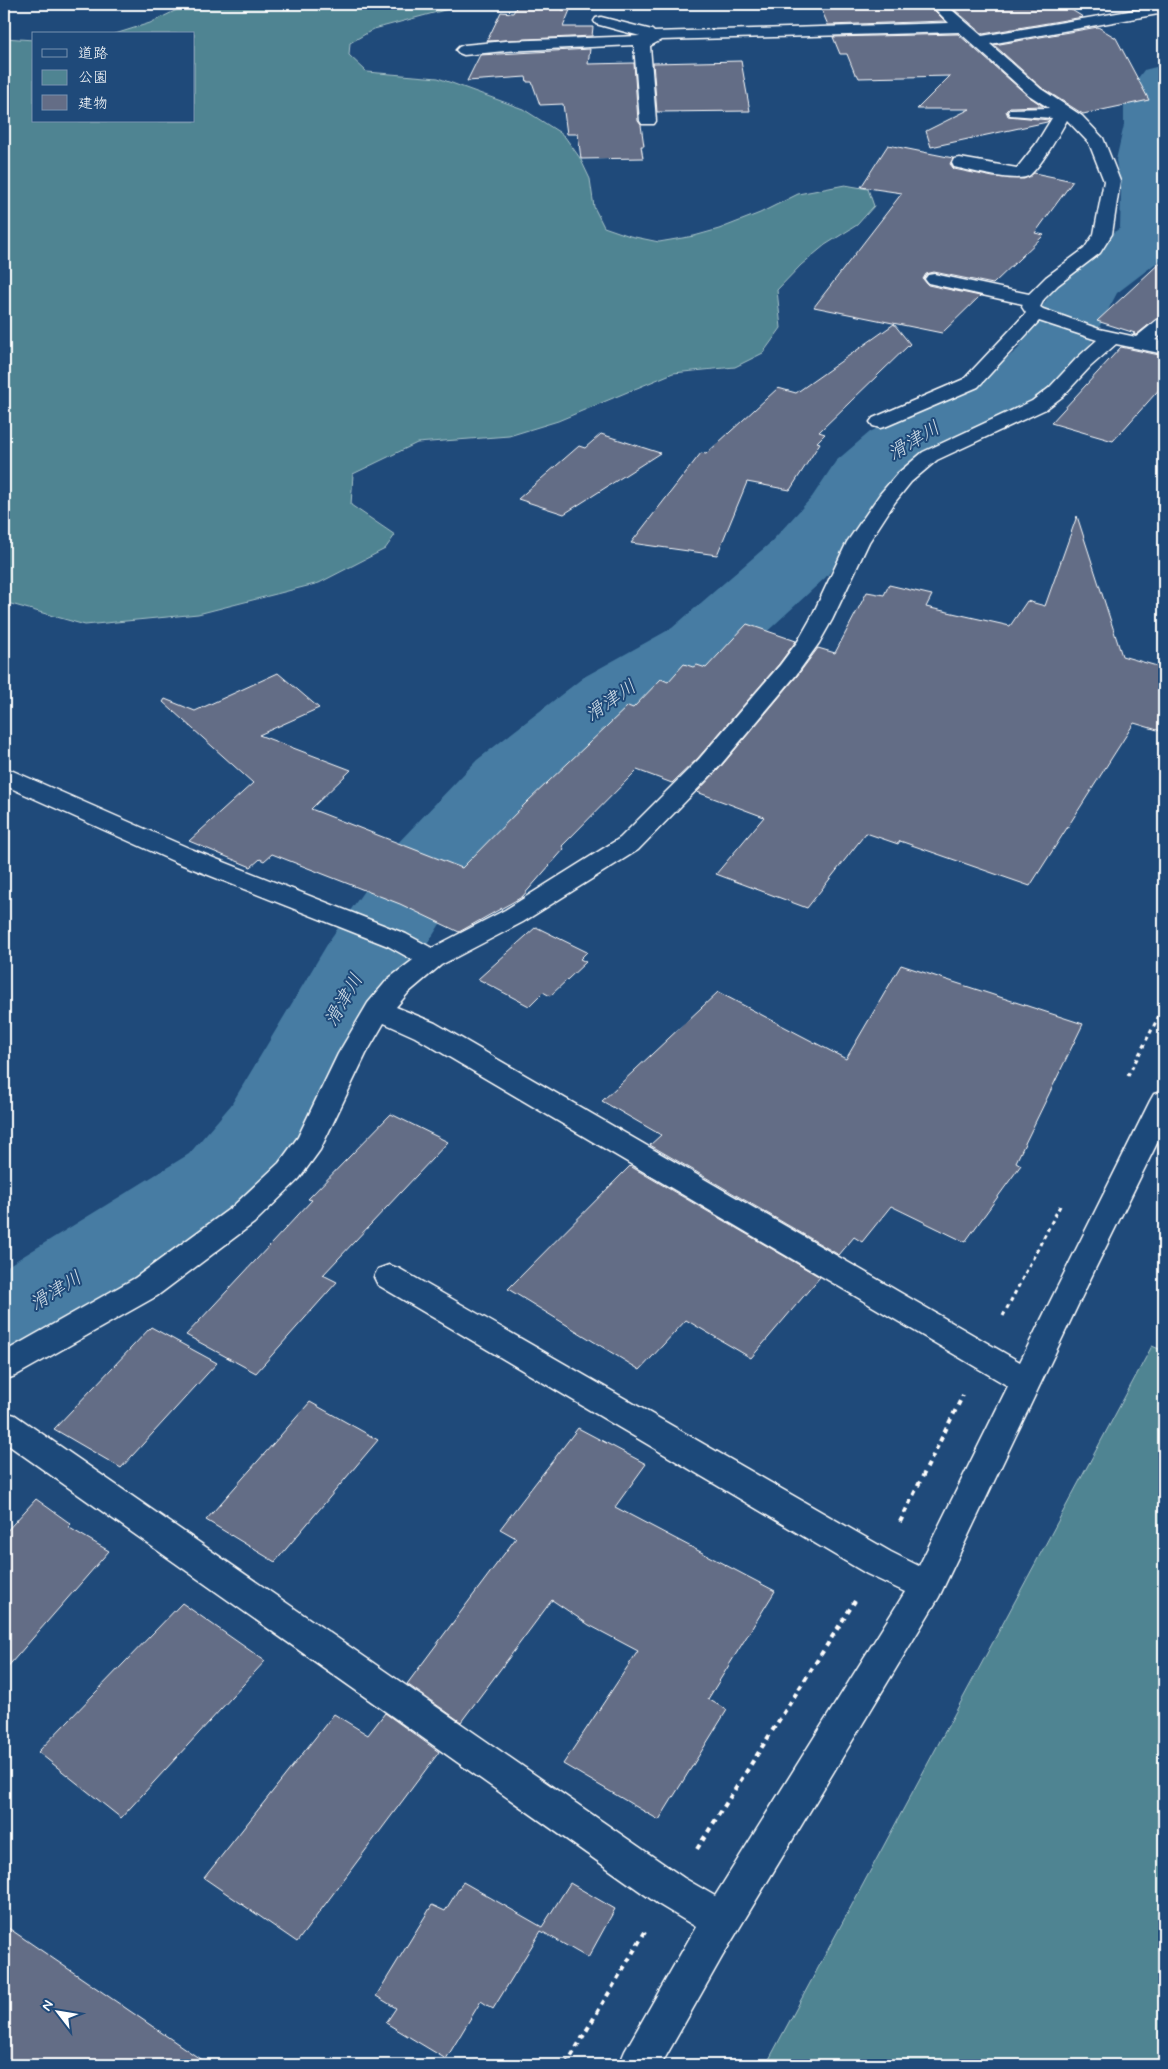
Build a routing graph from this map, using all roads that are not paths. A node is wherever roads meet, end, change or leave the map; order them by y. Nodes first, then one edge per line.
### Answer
1 (937, 4) edge
2 (1164, 9) edge
3 (601, 21) dead end
4 (963, 27) junction
5 (655, 38) junction
6 (979, 41) junction
7 (464, 50) dead end
8 (1064, 111) junction
9 (1016, 112) dead end
10 (648, 121) dead end
11 (960, 163) dead end
12 (934, 278) dead end
13 (1039, 310) junction
14 (1164, 324) edge
15 (1102, 336) junction
16 (1138, 344) junction
17 (1164, 348) edge
18 (880, 422) dead end
19 (4, 776) edge
20 (432, 959) junction
21 (378, 1010) junction
22 (1164, 1101) edge
23 (389, 1277) dead end
24 (4, 1367) edge
25 (1026, 1381) junction
26 (4, 1424) edge
27 (927, 1586) junction
28 (722, 1921) junction
29 (639, 2065) edge

1 - 4 street
2 - 6 street
3 - 5 street
4 - 5 street
4 - 6 street
5 - 7 street
5 - 10 street
6 - 8 street
8 - 9 street
8 - 11 street
8 - 13 street
12 - 13 street
13 - 15 street
13 - 18 street
14 - 16 street
15 - 16 street
15 - 20 street
16 - 17 street
19 - 20 street
20 - 21 street
21 - 24 street
21 - 25 street
22 - 25 street
23 - 27 street
25 - 27 street
26 - 28 street
27 - 28 street
28 - 29 street

